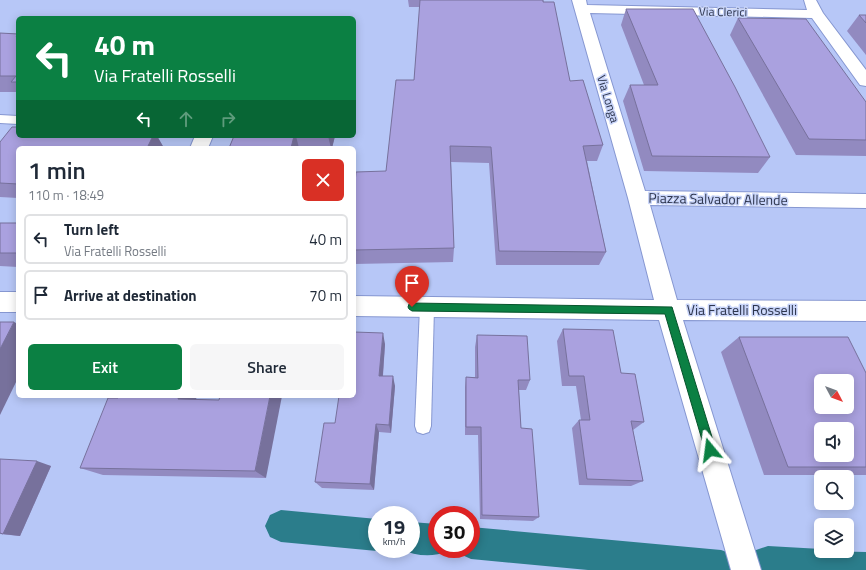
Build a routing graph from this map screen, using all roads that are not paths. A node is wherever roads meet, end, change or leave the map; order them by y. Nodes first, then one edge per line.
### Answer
1 (810, 0) edge
2 (580, 5) edge
3 (816, 14) junction
4 (866, 81) edge
5 (0, 119) edge
6 (16, 120) edge
7 (638, 198) junction
8 (866, 200) edge
9 (0, 302) edge
10 (16, 302) edge
11 (356, 306) edge
12 (427, 307) junction
13 (668, 310) junction
14 (866, 311) edge
15 (424, 426) dead end
16 (746, 570) edge

1 - 3 street
2 - 3 street, Via Clerici
2 - 7 street, Via Longa
3 - 4 street
5 - 6 lane
7 - 8 street, Piazza Salvador Allende
7 - 13 street, Piazza Salvador Allende
9 - 10 street
11 - 12 street, Via Fratelli Rosselli
12 - 13 street, Via Fratelli Rosselli
12 - 15 lane
13 - 14 street, Via Fratelli Rosselli
13 - 16 street, Piazza Salvador Allende

